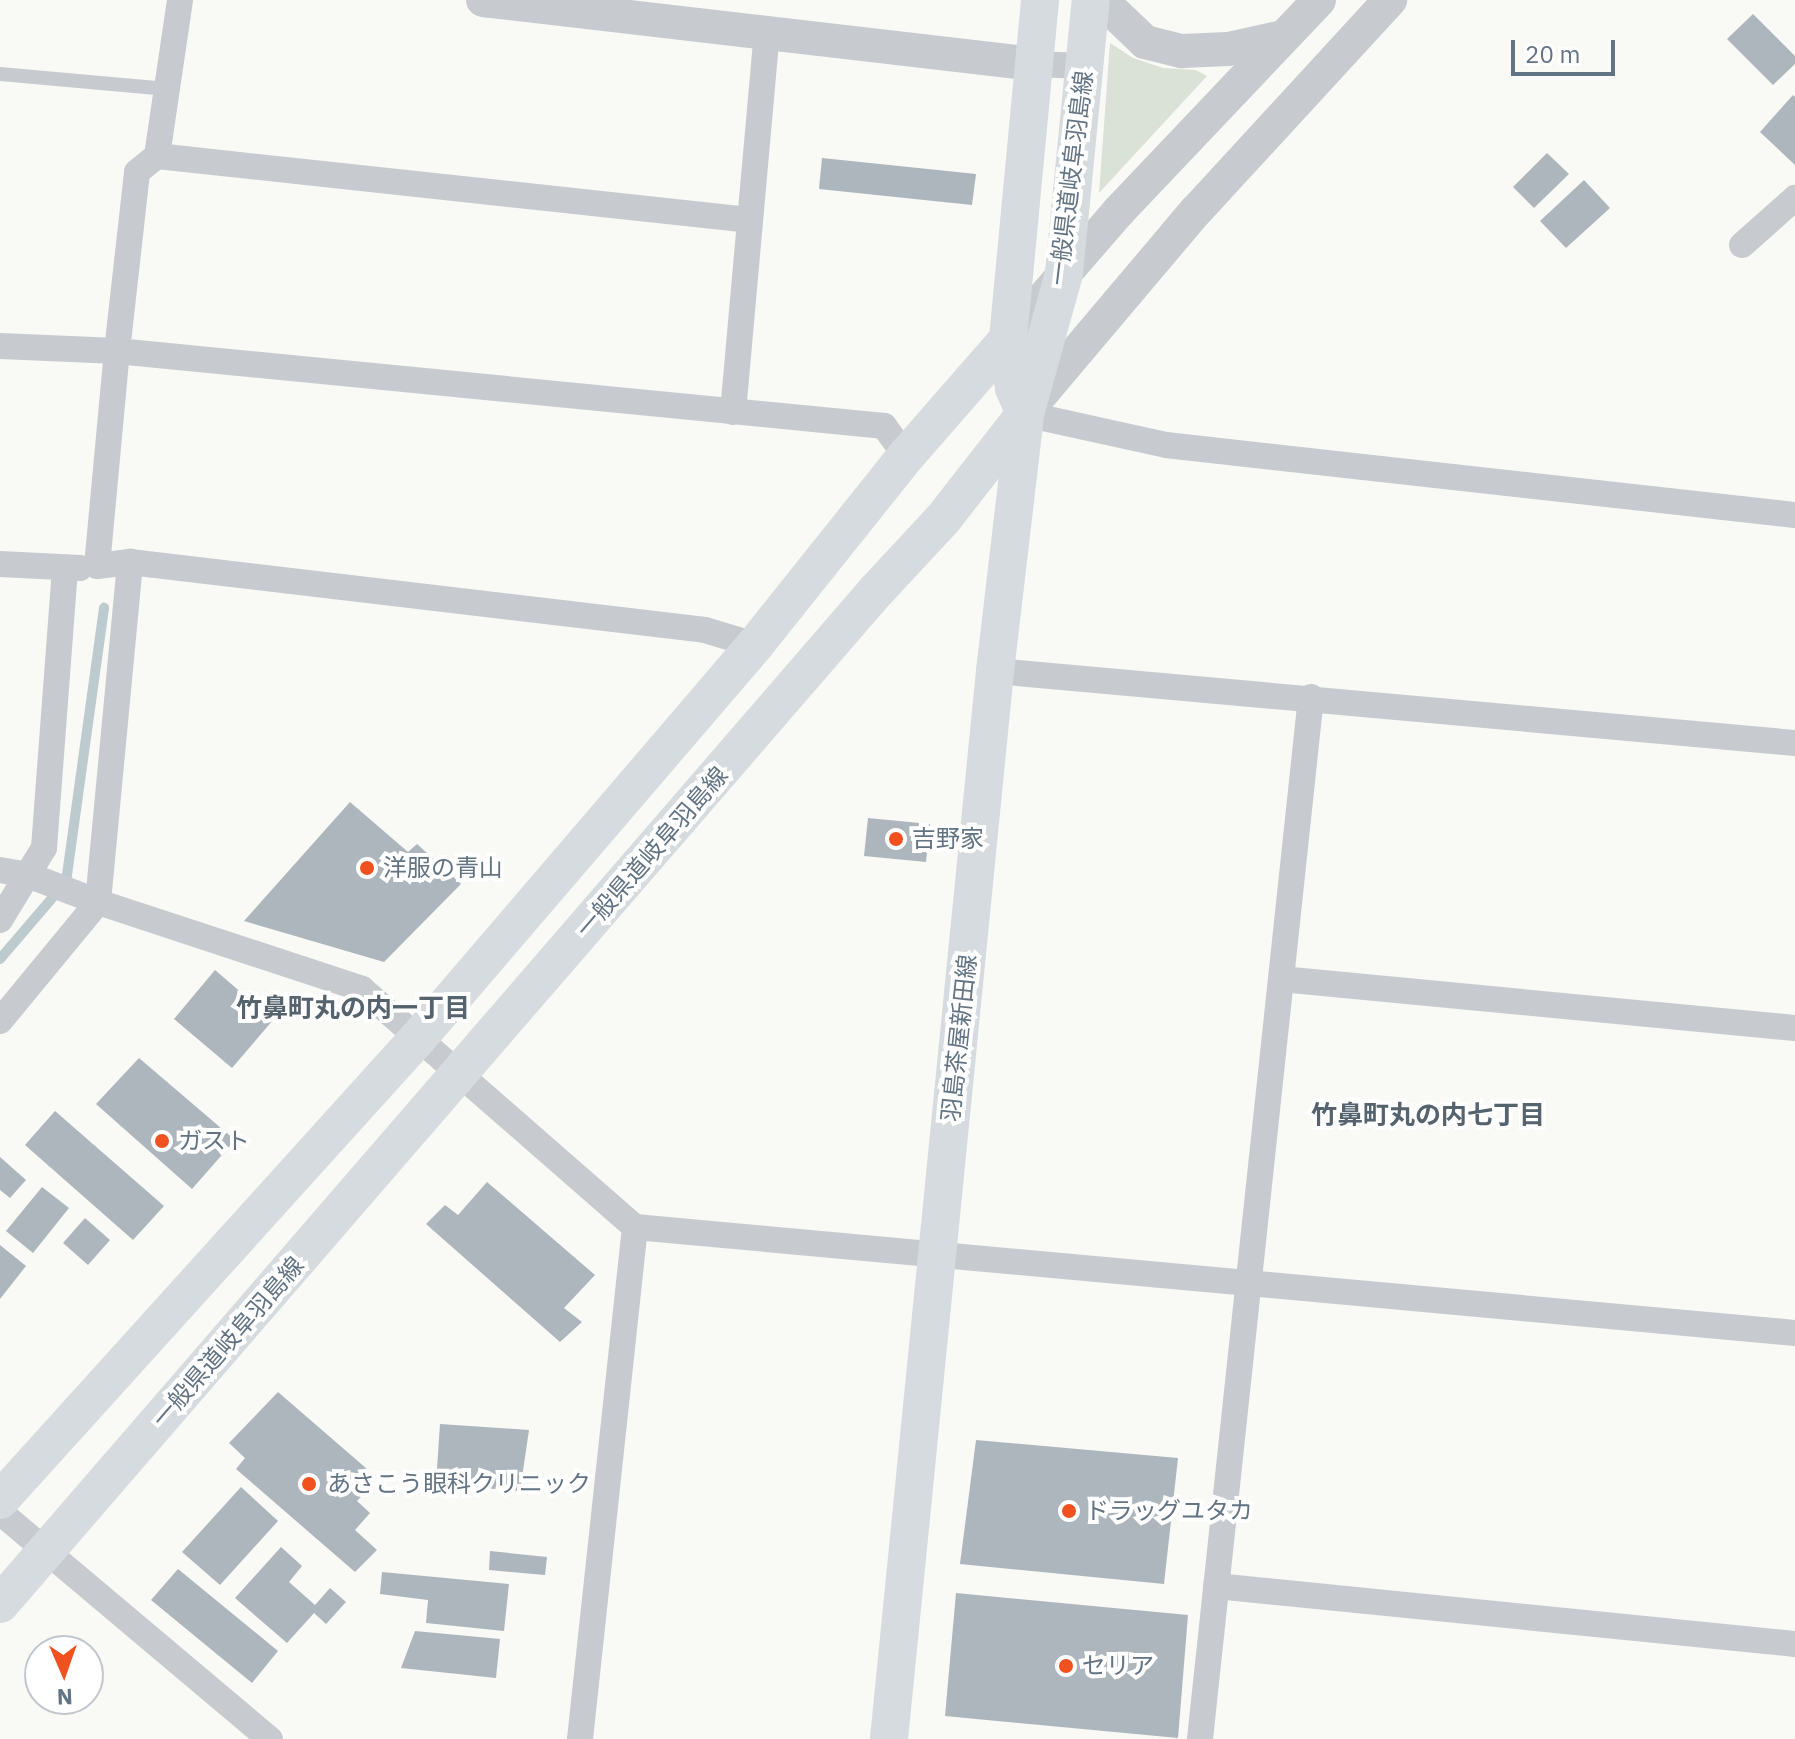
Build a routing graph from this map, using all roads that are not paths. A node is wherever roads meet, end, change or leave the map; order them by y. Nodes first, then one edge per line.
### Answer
1 (180, 0) edge
2 (483, 0) edge
3 (1040, 0) edge
4 (1091, 0) edge
5 (1101, 0) edge
6 (1319, 0) edge
7 (1390, 0) edge
8 (704, 13) edge
9 (767, 33) junction
10 (1283, 37) junction
11 (1034, 64) junction
12 (1084, 66) junction
13 (0, 74) edge
14 (167, 89) junction
15 (157, 156) junction
16 (1795, 198) edge
17 (749, 220) junction
18 (1742, 245) dead end
19 (1064, 273) junction
20 (1008, 339) junction
21 (0, 346) edge
22 (117, 351) junction
23 (733, 412) junction
24 (1025, 414) junction
25 (906, 456) junction
26 (1795, 515) edge
27 (130, 562) junction
28 (0, 564) edge
29 (97, 566) junction
30 (65, 570) junction
31 (755, 645) junction
32 (995, 671) junction
33 (1311, 697) junction
34 (1795, 743) edge
35 (0, 870) edge
36 (36, 878) junction
37 (88, 898) junction
38 (0, 920) edge
39 (1281, 979) junction
40 (0, 1021) edge
41 (1795, 1028) edge
42 (419, 1037) junction
43 (460, 1072) junction
44 (635, 1227) junction
45 (937, 1256) junction
46 (1248, 1283) junction
47 (1795, 1333) edge
48 (0, 1500) edge
49 (0, 1512) edge
50 (46, 1551) junction
51 (1216, 1586) junction
52 (0, 1604) edge
53 (1795, 1644) edge
54 (270, 1739) edge
55 (580, 1739) edge
56 (889, 1739) edge
57 (1200, 1739) edge

1 - 14 street
2 - 8 street
3 - 11 main road, 一般県道岐阜羽島線
4 - 12 main road, 一般県道岐阜羽島線
5 - 10 street
6 - 10 street
7 - 24 street
8 - 9 street
9 - 11 street
9 - 17 street
10 - 19 street
11 - 12 street
11 - 20 main road, 一般県道岐阜羽島線
12 - 19 main road, 一般県道岐阜羽島線
13 - 14 lane
14 - 15 street
15 - 17 street
15 - 22 street
16 - 18 street
17 - 23 street
19 - 20 street
19 - 24 main road, 一般県道岐阜羽島線
20 - 24 main road, 羽島茶屋新田線
20 - 25 main road
21 - 22 street
22 - 23 street
22 - 29 street
23 - 25 street
24 - 26 street
24 - 32 main road, 羽島茶屋新田線
24 - 43 main road, 一般県道岐阜羽島線
25 - 31 main road
27 - 29 street
27 - 31 street
27 - 37 street
28 - 30 street
29 - 30 street
30 - 36 street
31 - 42 main road
32 - 33 street
32 - 45 main road, 羽島茶屋新田線
33 - 34 street
33 - 39 street
35 - 36 street
36 - 37 street
36 - 38 street
37 - 40 street
37 - 42 street
39 - 41 street
39 - 46 street
42 - 43 street
42 - 48 main road
43 - 44 street
43 - 50 main road, 一般県道岐阜羽島線
44 - 45 street
44 - 55 street
45 - 46 street
45 - 56 main road, 羽島茶屋新田線
46 - 47 street
46 - 51 street
49 - 50 street
50 - 52 main road, 一般県道岐阜羽島線
50 - 54 street
51 - 53 street
51 - 57 street

